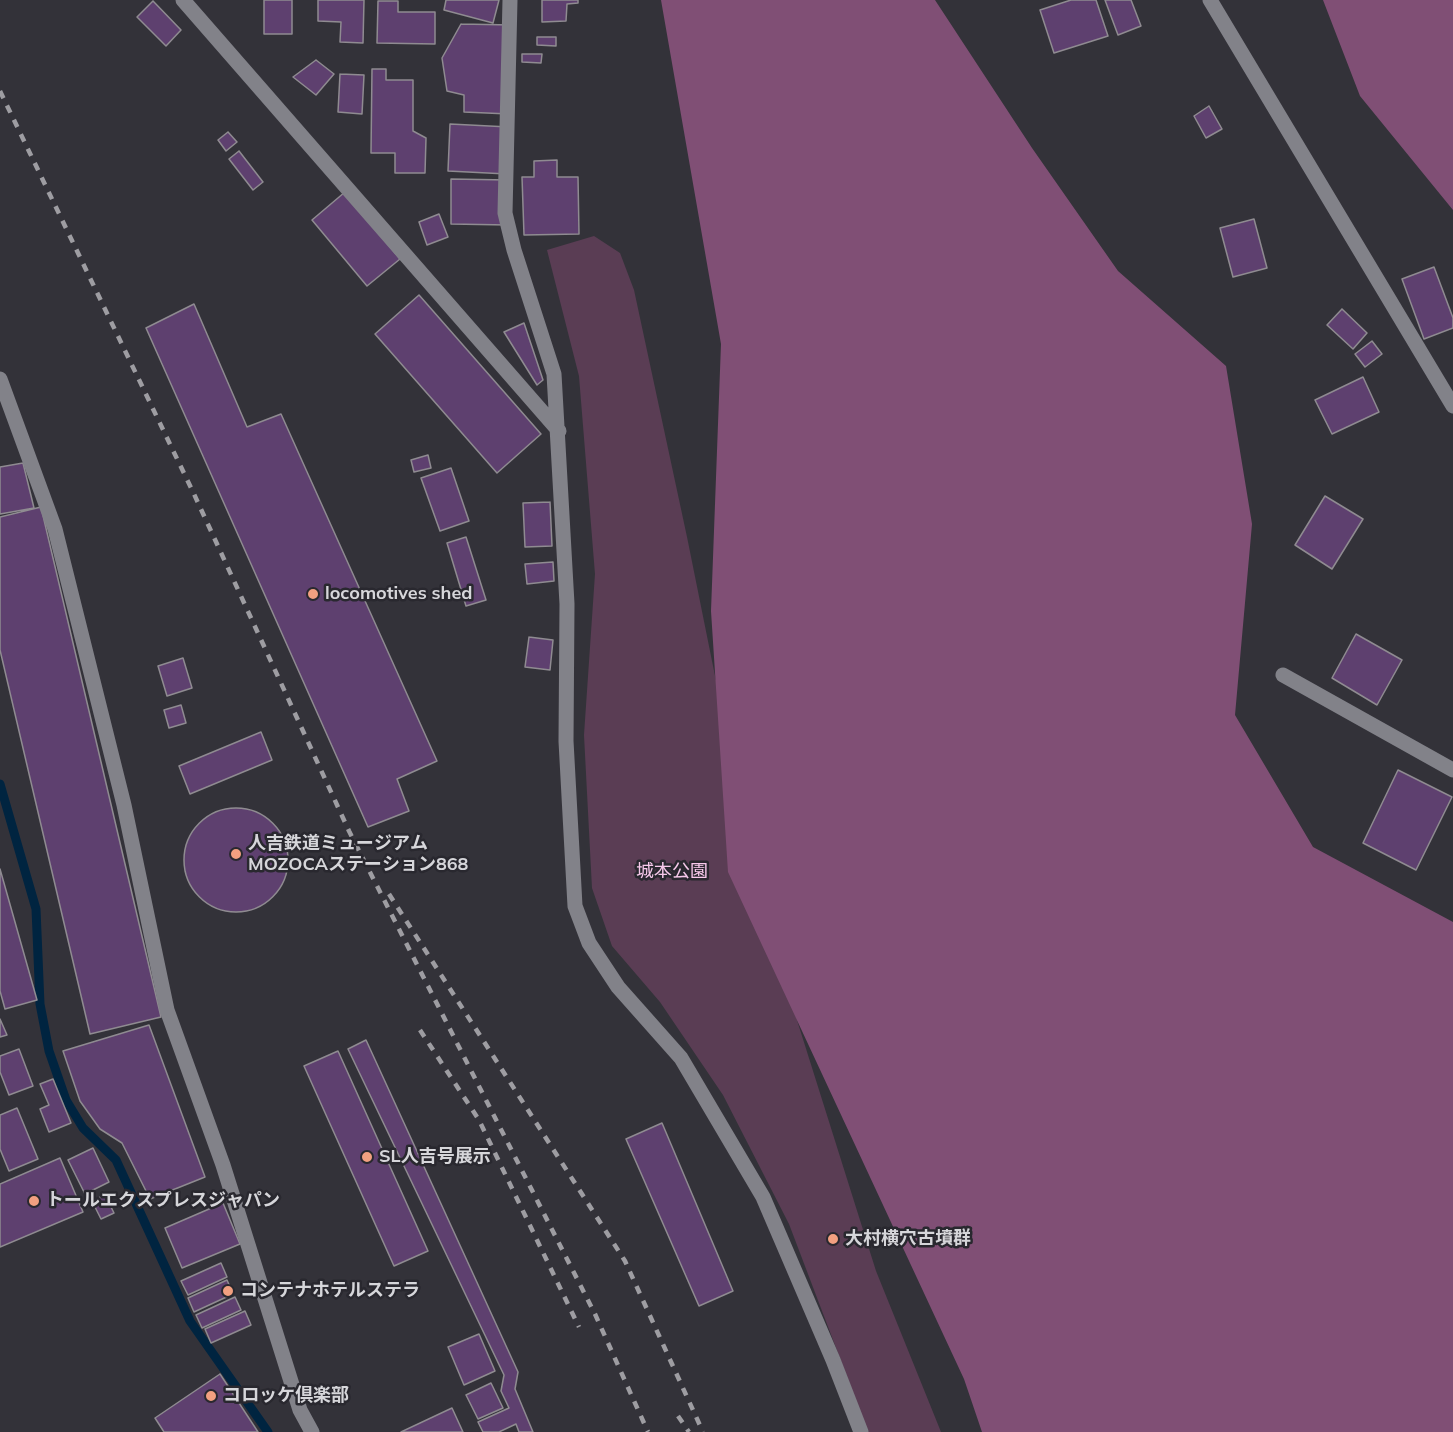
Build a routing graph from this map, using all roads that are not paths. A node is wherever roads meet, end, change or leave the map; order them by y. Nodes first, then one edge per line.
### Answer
1 (183, 0) edge
2 (510, 0) edge
3 (1210, 0) edge
4 (0, 379) edge
5 (1453, 406) edge
6 (559, 430) junction
7 (1283, 675) dead end
8 (1453, 770) edge
9 (312, 1432) edge
10 (861, 1432) edge

1 - 6 street
2 - 6 street
3 - 5 street
4 - 9 street
6 - 10 street
7 - 8 street

